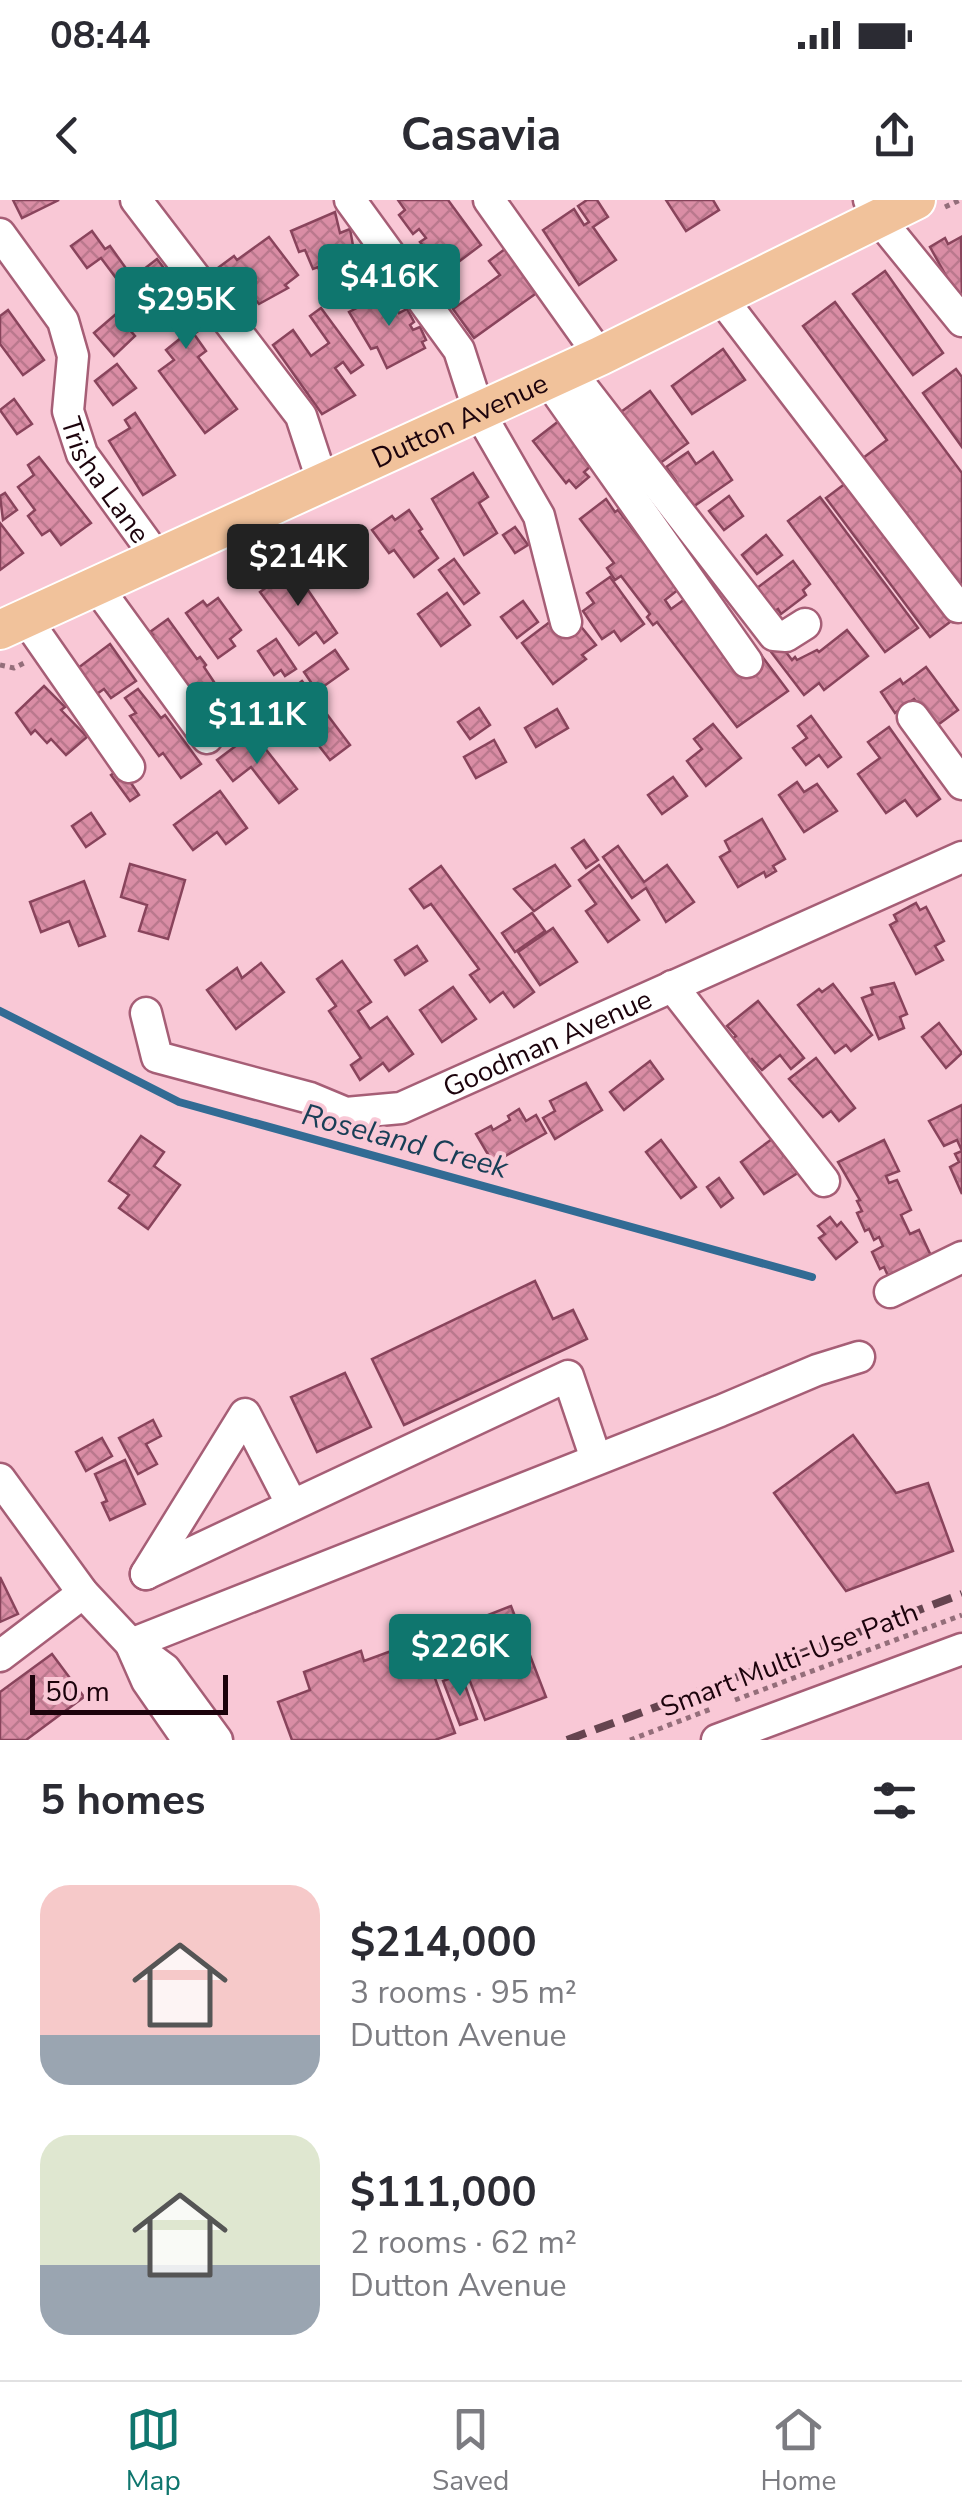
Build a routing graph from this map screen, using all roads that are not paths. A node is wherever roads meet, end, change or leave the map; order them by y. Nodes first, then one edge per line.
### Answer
1 (136, 200) edge
2 (350, 200) edge
3 (489, 200) edge
4 (916, 200) edge
5 (874, 210) edge
6 (0, 234) edge
7 (719, 295) junction
8 (962, 322) edge
9 (572, 369) junction
10 (478, 412) junction
11 (323, 483) junction
12 (158, 559) junction
13 (98, 587) junction
14 (958, 608) dead end
15 (566, 622) dead end
16 (13, 624) edge
17 (805, 624) dead end
18 (747, 662) dead end
19 (912, 717) dead end
20 (206, 738) dead end
21 (129, 767) dead end
22 (962, 784) edge
23 (962, 856) edge
24 (672, 986) junction
25 (146, 1012) dead end
26 (824, 1180) dead end
27 (962, 1257) edge
28 (890, 1292) dead end
29 (859, 1357) dead end
30 (596, 1459) junction
31 (0, 1480) edge
32 (292, 1506) junction
33 (83, 1593) junction
34 (131, 1644) junction
35 (962, 1650) edge
36 (0, 1656) edge
37 (188, 1740) edge
38 (217, 1740) edge
39 (717, 1740) edge

1 - 11 street
2 - 10 street
3 - 9 street
4 - 5 main road, Dutton Avenue
5 - 7 main road, Dutton Avenue
5 - 8 street
6 - 12 street, Trisha Lane
7 - 9 main road, Dutton Avenue
7 - 14 street
9 - 10 main road, Dutton Avenue
9 - 17 street
9 - 18 street
10 - 11 main road, Dutton Avenue
10 - 15 street
11 - 12 main road, Dutton Avenue
12 - 13 main road, Dutton Avenue
13 - 16 main road, Dutton Avenue
13 - 20 street
16 - 21 street
19 - 22 street
23 - 24 street, Goodman Avenue
24 - 25 street, Goodman Avenue
24 - 26 street
27 - 28 street
29 - 30 street
30 - 32 street
30 - 34 street
31 - 33 street
32 - 32 street
33 - 34 street
33 - 36 street
34 - 37 street
34 - 38 street
35 - 39 street

